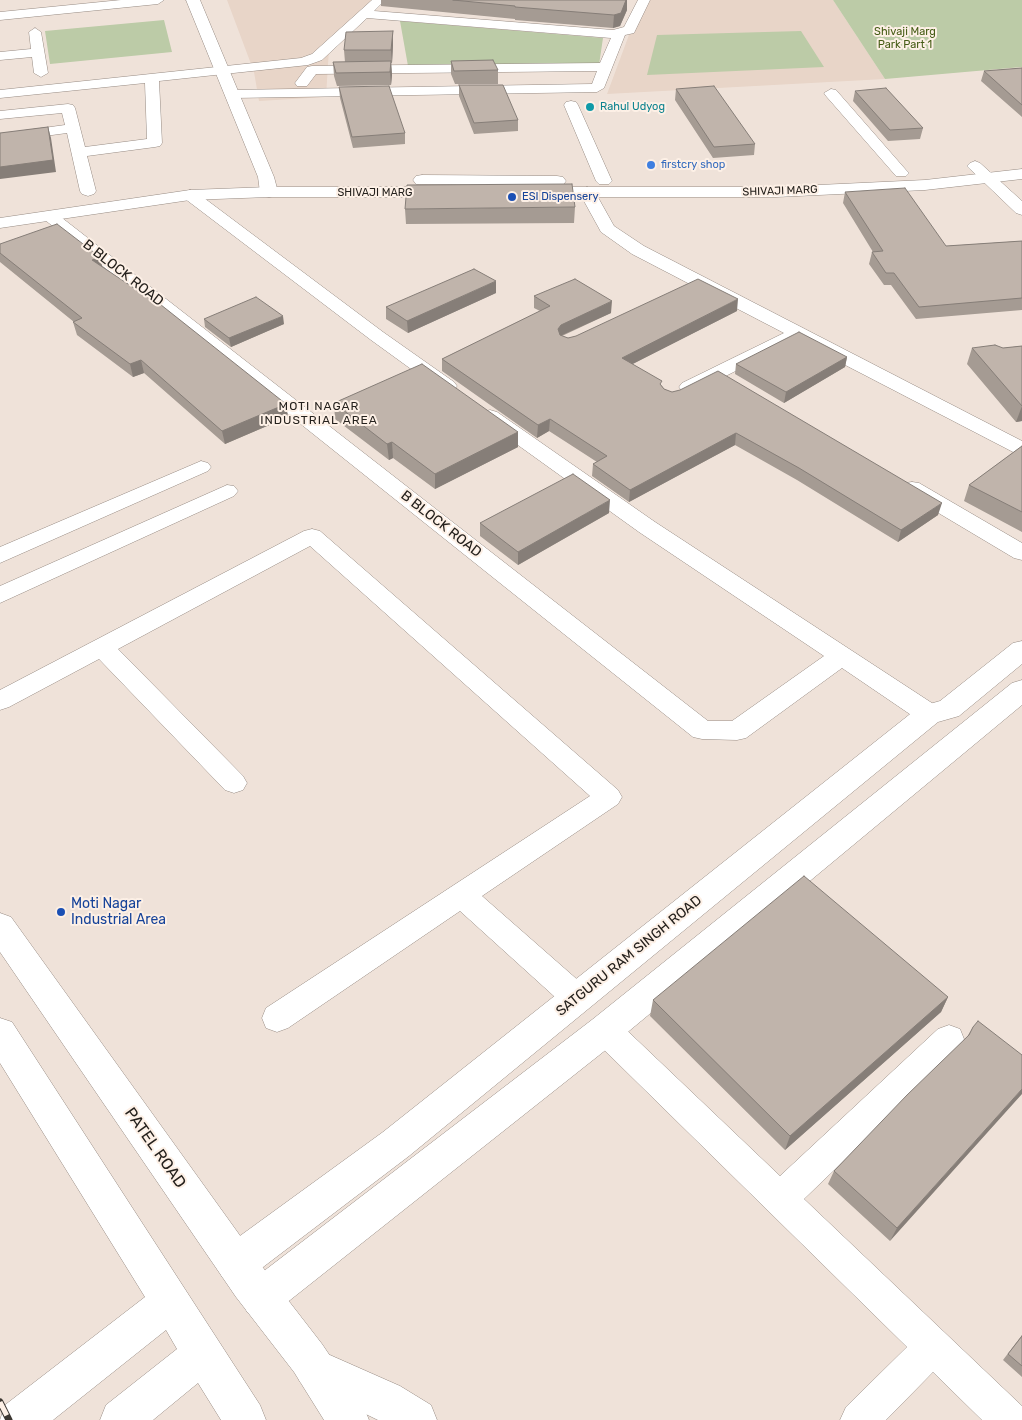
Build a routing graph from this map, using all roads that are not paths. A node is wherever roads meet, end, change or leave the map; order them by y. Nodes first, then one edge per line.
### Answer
1 (158, 0) edge
2 (193, 0) edge
3 (379, 0) edge
4 (643, 3) edge
5 (77, 4) edge
6 (624, 5) edge
7 (366, 14) junction
8 (0, 16) edge
9 (35, 32) dead end
10 (619, 33) junction
11 (38, 52) junction
12 (0, 56) edge
13 (605, 67) junction
14 (523, 68) junction
15 (223, 70) junction
16 (41, 73) dead end
17 (152, 78) junction
18 (528, 89) junction
19 (294, 93) junction
20 (831, 93) dead end
21 (3, 94) edge
22 (233, 94) junction
23 (571, 105) dead end
24 (15, 113) junction
25 (0, 115) edge
26 (73, 128) junction
27 (20, 135) junction
28 (0, 138) edge
29 (79, 152) junction
30 (1022, 161) edge
31 (981, 172) junction
32 (901, 174) junction
33 (1022, 174) edge
34 (604, 181) junction
35 (268, 185) junction
36 (88, 191) dead end
37 (587, 192) junction
38 (190, 195) junction
39 (0, 210) edge
40 (1022, 210) edge
41 (51, 217) junction
42 (0, 223) edge
43 (697, 281) junction
44 (680, 289) edge
45 (796, 332) junction
46 (671, 396) edge
47 (1022, 449) edge
48 (201, 467) dead end
49 (894, 478) edge
50 (227, 491) dead end
51 (1022, 553) edge
52 (0, 556) edge
53 (0, 595) edge
54 (103, 648) junction
55 (1022, 650) edge
56 (841, 656) junction
57 (1022, 690) edge
58 (0, 701) edge
59 (929, 714) junction
60 (234, 783) dead end
61 (461, 895) junction
62 (0, 926) edge
63 (577, 998) junction
64 (277, 1018) dead end
65 (605, 1030) junction
66 (0, 1033) edge
67 (949, 1039) dead end
68 (780, 1199) junction
69 (236, 1263) junction
70 (261, 1298) junction
71 (170, 1302) junction
72 (933, 1347) junction
73 (202, 1354) junction
74 (313, 1368) junction
75 (20, 1420) edge
76 (121, 1420) edge
77 (245, 1420) edge
78 (348, 1420) edge
79 (416, 1420) edge
80 (859, 1420) edge
81 (1009, 1420) edge

1 - 5 street
2 - 15 main road
3 - 7 street
4 - 6 street
4 - 10 street
5 - 8 street
7 - 10 street
7 - 15 street
9 - 11 street
10 - 13 street
11 - 12 street
11 - 16 street
13 - 14 street
13 - 18 street
14 - 18 street
14 - 19 street
15 - 17 street
15 - 22 main road
17 - 21 street
17 - 29 street
18 - 19 street
19 - 22 street
20 - 32 street
21 - 24 street
22 - 35 main road
23 - 34 street
24 - 25 street
24 - 26 street
24 - 27 street
26 - 27 street
26 - 29 street
27 - 28 street
29 - 36 street
30 - 31 main road, SHIVAJI MARG
31 - 32 main road, SHIVAJI MARG
31 - 33 main road, SHIVAJI MARG
31 - 37 main road, SHIVAJI MARG
31 - 40 street
32 - 34 main road, SHIVAJI MARG
34 - 35 main road, SHIVAJI MARG
35 - 37 main road, SHIVAJI MARG
35 - 38 main road, SHIVAJI MARG
35 - 39 main road, SHIVAJI MARG
37 - 43 street
38 - 41 main road, SHIVAJI MARG
38 - 56 street
41 - 42 main road, SHIVAJI MARG
41 - 56 street, B BLOCK ROAD
43 - 44 street
43 - 45 street
45 - 46 street
45 - 47 street
48 - 52 street
49 - 51 street
50 - 53 street
54 - 58 street
54 - 60 street
54 - 61 street
55 - 59 main road, SATGURU RAM SINGH ROAD
56 - 59 street
57 - 65 main road
59 - 63 main road, SATGURU RAM SINGH ROAD
61 - 63 street
61 - 64 street
62 - 69 main road, PATEL ROAD
63 - 69 main road, SATGURU RAM SINGH ROAD
65 - 68 street
65 - 70 main road
66 - 71 main road
67 - 68 street
68 - 72 street
69 - 70 main road, PATEL ROAD
70 - 74 main road, PATEL ROAD
71 - 73 main road
71 - 75 main road
72 - 80 street
72 - 81 street
73 - 76 main road
73 - 77 main road
74 - 78 main road, PATEL ROAD
74 - 79 main road

